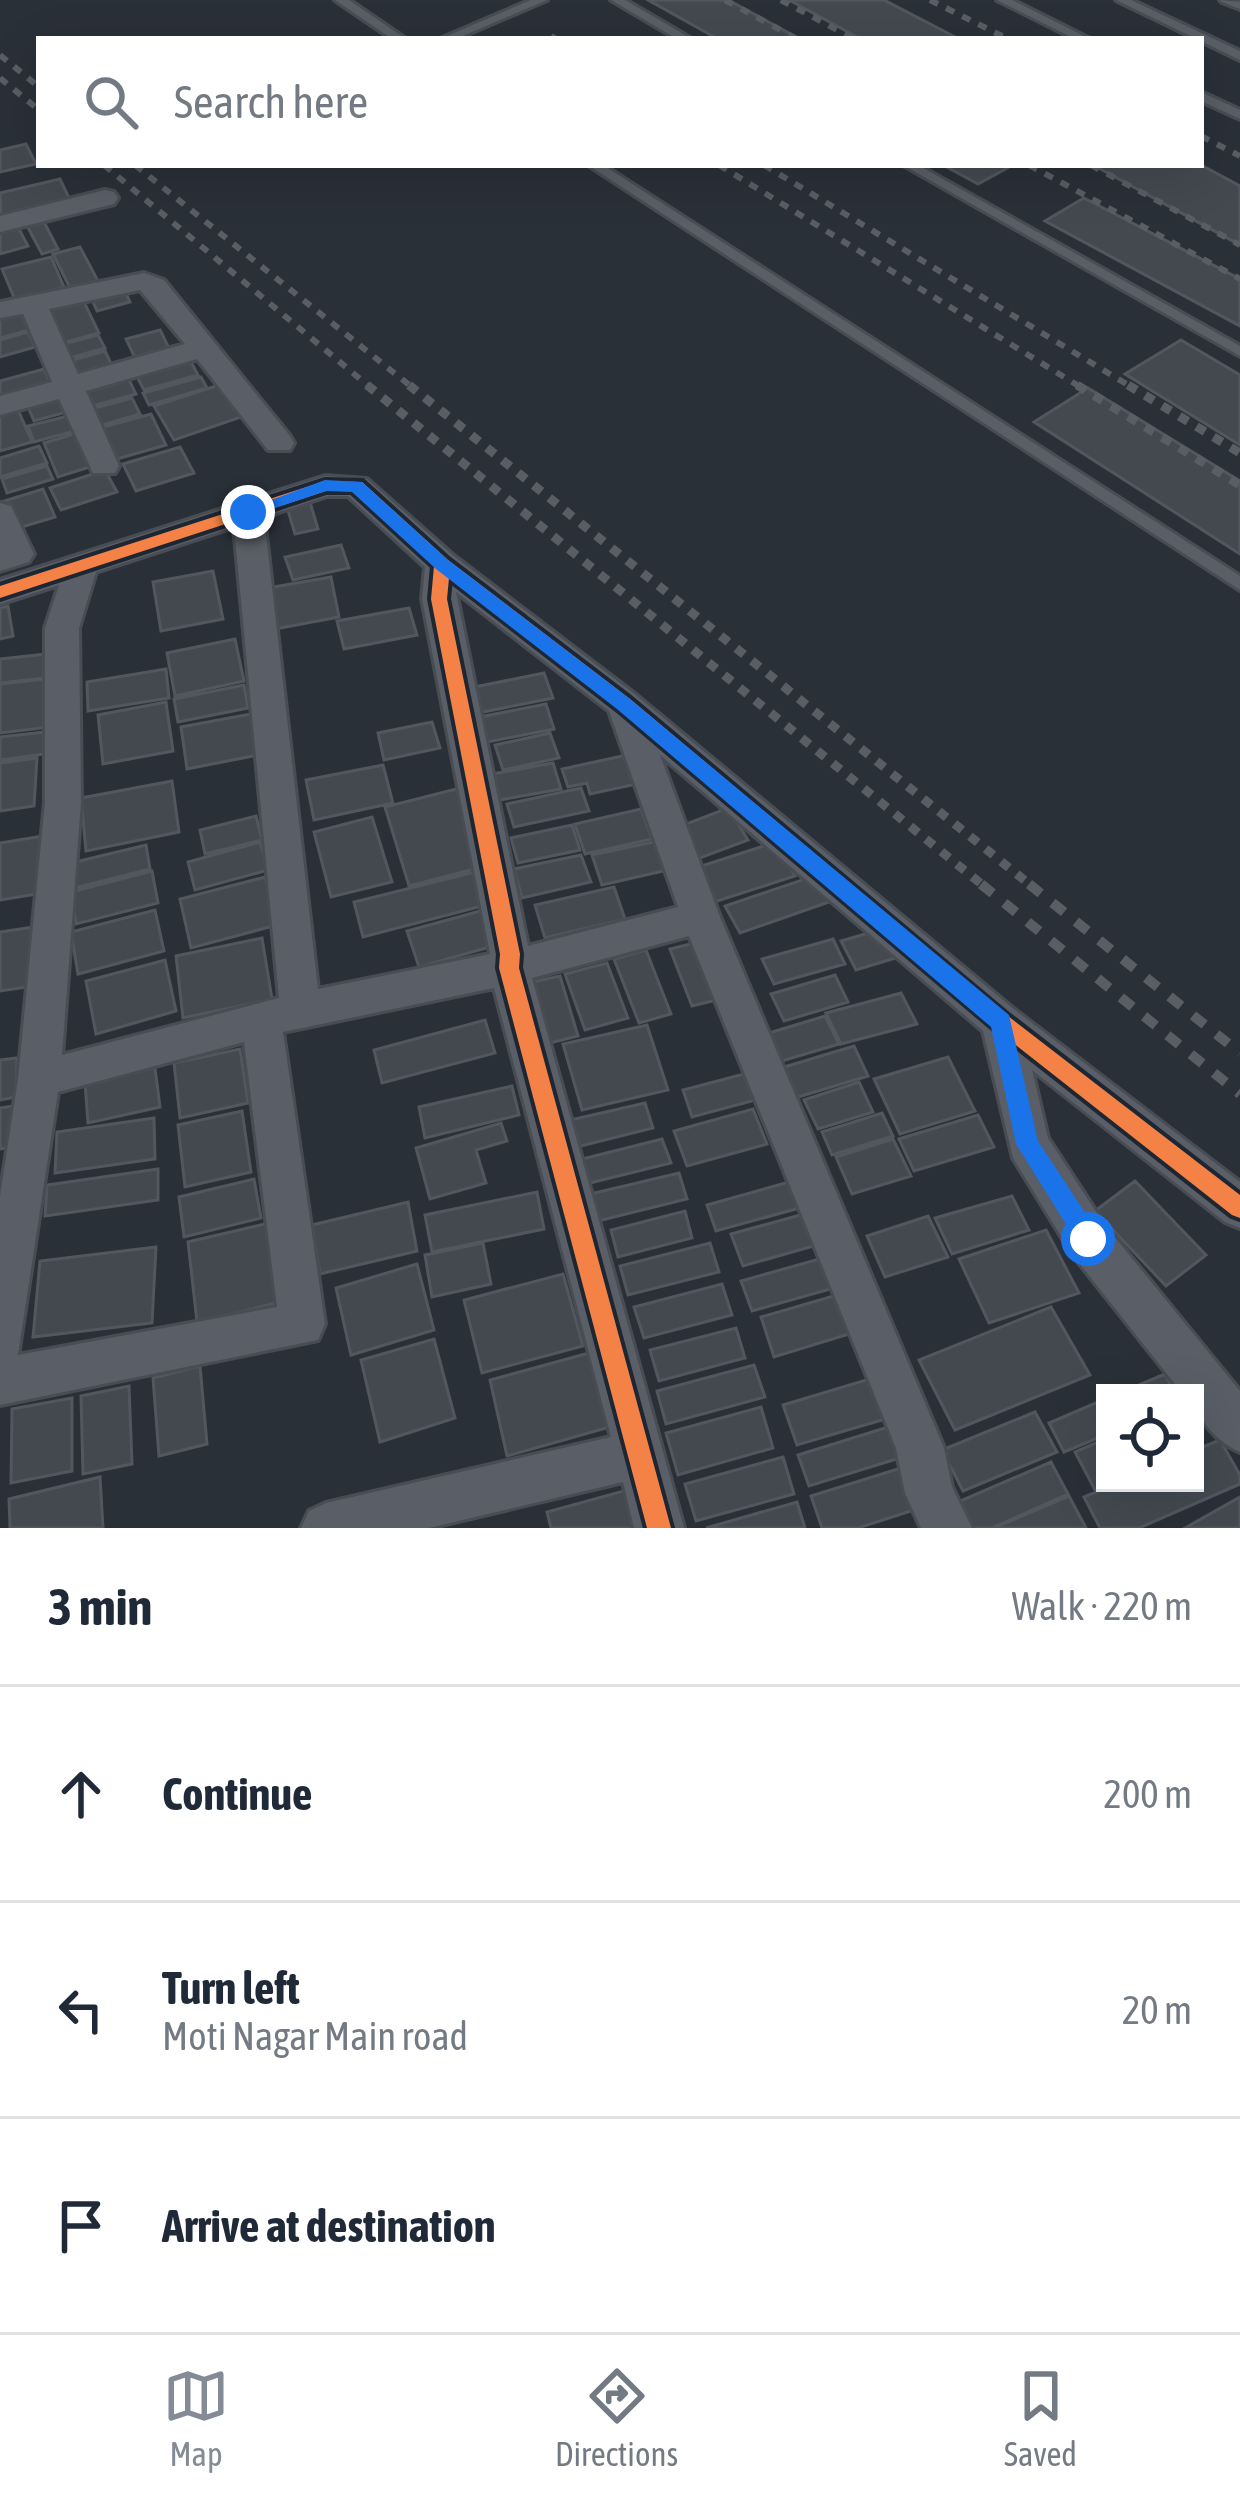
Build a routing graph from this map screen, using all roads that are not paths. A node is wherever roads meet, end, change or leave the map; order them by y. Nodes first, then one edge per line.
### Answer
1 (341, 0) edge
2 (541, 0) edge
3 (616, 0) edge
4 (1004, 0) edge
5 (1122, 0) edge
6 (1226, 0) edge
7 (1240, 6) edge
8 (395, 36) edge
9 (453, 36) edge
10 (681, 36) edge
11 (1078, 36) edge
12 (1198, 36) edge
13 (1204, 39) edge
14 (1240, 56) edge
15 (1204, 97) edge
16 (1240, 115) edge
17 (599, 168) edge
18 (914, 168) edge
19 (105, 198) dead end
20 (0, 224) edge
21 (32, 303) junction
22 (0, 310) edge
23 (202, 348) junction
24 (1240, 352) edge
25 (68, 387) junction
26 (0, 406) edge
27 (279, 442) dead end
28 (104, 466) dead end
29 (248, 512) junction
30 (0, 514) edge
31 (0, 560) edge
32 (82, 565) junction
33 (442, 565) junction
34 (1240, 584) edge
35 (0, 592) edge
36 (624, 704) junction
37 (701, 917) junction
38 (508, 968) junction
39 (280, 1015) junction
40 (1001, 1022) junction
41 (39, 1078) junction
42 (1240, 1208) edge
43 (0, 1344) edge
44 (0, 1382) edge
45 (1240, 1428) edge
46 (640, 1454) junction
47 (326, 1528) edge
48 (659, 1528) edge
49 (947, 1528) edge

1 - 8 lane
2 - 9 lane
3 - 10 lane
4 - 11 lane
5 - 12 lane
6 - 7 lane
13 - 14 lane
15 - 16 lane
17 - 34 lane
18 - 24 lane
19 - 20 street
21 - 22 street
21 - 23 street
21 - 25 street
23 - 25 street
23 - 27 street
25 - 26 street
25 - 28 street
29 - 32 street
29 - 33 street
29 - 39 street
30 - 31 street
32 - 35 street
32 - 41 street
33 - 36 street
33 - 38 street
36 - 37 street
36 - 40 street
37 - 38 street
37 - 49 street
38 - 39 street
38 - 46 street
39 - 41 street
39 - 44 street
40 - 42 street
40 - 45 street
41 - 43 street
46 - 47 street
46 - 48 street

